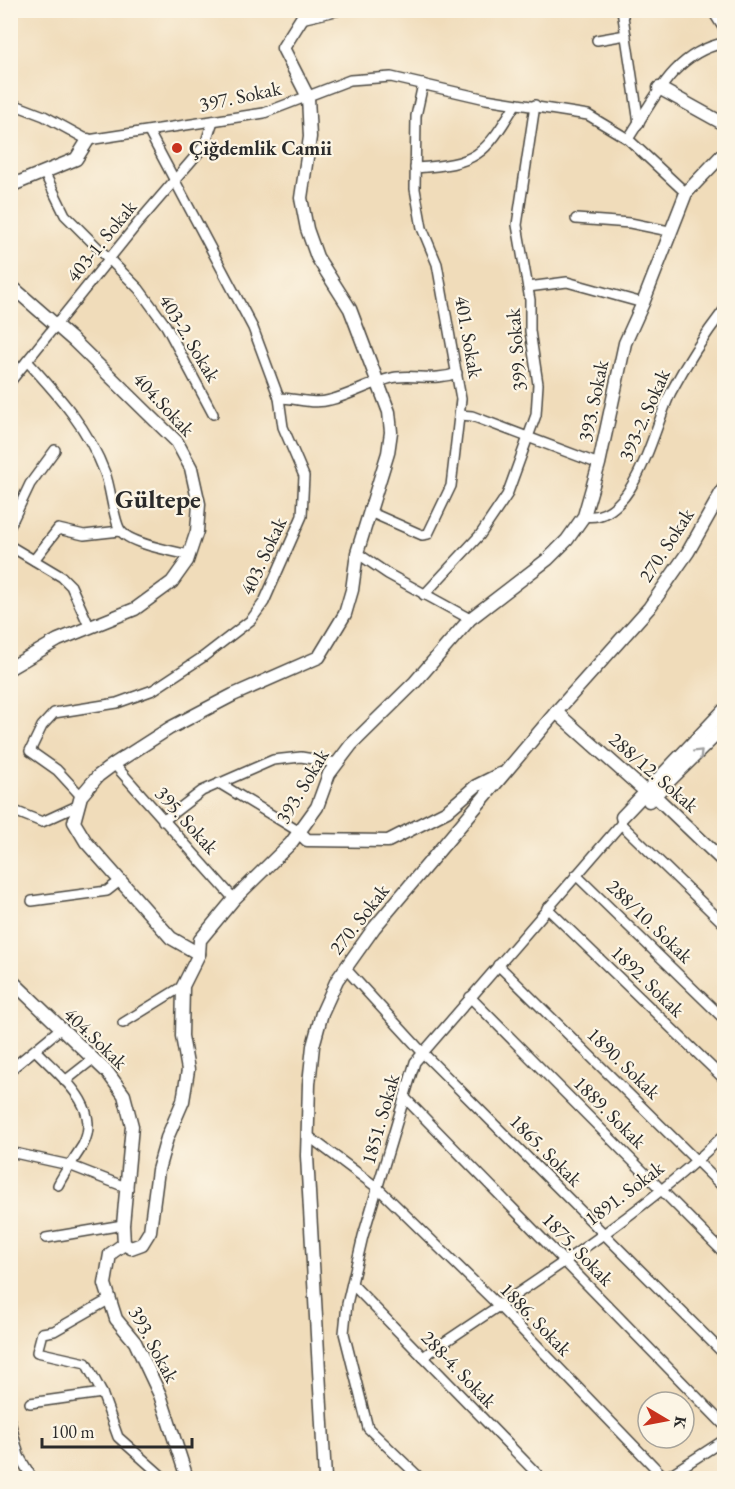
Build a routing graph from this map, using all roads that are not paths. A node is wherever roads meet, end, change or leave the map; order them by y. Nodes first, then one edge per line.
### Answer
1 (340, 10) edge
2 (622, 10) edge
3 (712, 10) edge
4 (304, 15) edge
5 (724, 29) edge
6 (627, 35) junction
7 (597, 40) dead end
8 (724, 43) edge
9 (423, 84) junction
10 (659, 88) junction
11 (308, 97) junction
12 (10, 103) edge
13 (515, 105) junction
14 (535, 105) junction
15 (213, 121) junction
16 (639, 123) junction
17 (724, 124) edge
18 (149, 132) junction
19 (628, 139) junction
20 (88, 140) junction
21 (724, 153) edge
22 (415, 168) junction
23 (44, 172) junction
24 (174, 182) junction
25 (10, 186) edge
26 (686, 193) junction
27 (576, 219) dead end
28 (669, 231) junction
29 (110, 258) junction
30 (10, 285) edge
31 (528, 287) junction
32 (644, 303) junction
33 (724, 310) edge
34 (56, 325) junction
35 (27, 361) junction
36 (457, 373) junction
37 (10, 382) edge
38 (380, 383) junction
39 (279, 398) junction
40 (213, 414) dead end
41 (460, 415) junction
42 (528, 439) junction
43 (55, 450) dead end
44 (600, 464) junction
45 (724, 488) edge
46 (372, 513) junction
47 (584, 516) junction
48 (10, 526) edge
49 (120, 531) junction
50 (10, 546) edge
51 (357, 553) junction
52 (189, 555) junction
53 (34, 560) junction
54 (424, 595) junction
55 (470, 619) junction
56 (90, 628) junction
57 (10, 668) edge
58 (724, 710) edge
59 (556, 712) junction
60 (724, 727) edge
61 (337, 763) junction
62 (114, 764) junction
63 (507, 770) junction
64 (219, 783) junction
65 (651, 795) junction
66 (79, 801) junction
67 (12, 810) dead end
68 (622, 820) junction
69 (163, 821) junction
70 (302, 836) junction
71 (724, 862) edge
72 (576, 875) junction
73 (121, 880) junction
74 (234, 899) junction
75 (32, 901) dead end
76 (547, 908) junction
77 (724, 924) edge
78 (200, 954) junction
79 (498, 965) junction
80 (345, 968) junction
81 (10, 979) edge
82 (183, 986) junction
83 (470, 997) junction
84 (724, 1019) edge
85 (123, 1023) dead end
86 (60, 1029) junction
87 (36, 1051) junction
88 (423, 1053) junction
89 (93, 1059) junction
90 (10, 1070) edge
91 (724, 1079) edge
92 (65, 1081) junction
93 (405, 1098) junction
94 (307, 1135) junction
95 (724, 1135) edge
96 (10, 1152) edge
97 (698, 1160) junction
98 (69, 1165) junction
99 (58, 1185) dead end
100 (128, 1188) junction
101 (661, 1188) junction
102 (724, 1188) edge
103 (379, 1189) junction
104 (123, 1225) junction
105 (604, 1232) junction
106 (46, 1238) dead end
107 (124, 1244) junction
108 (724, 1253) edge
109 (564, 1260) junction
110 (352, 1284) junction
111 (110, 1299) junction
112 (498, 1305) junction
113 (724, 1354) edge
114 (423, 1357) junction
115 (102, 1393) junction
116 (30, 1403) dead end
117 (10, 1421) edge
118 (724, 1425) edge
119 (724, 1440) edge
120 (32, 1479) edge
121 (164, 1479) edge
122 (187, 1479) edge
123 (325, 1479) edge
124 (420, 1479) edge
125 (541, 1479) edge
126 (665, 1479) edge

1 - 4 street
2 - 6 street
3 - 5 street
4 - 11 street
6 - 7 street
6 - 16 street
8 - 10 street
9 - 11 street, 397. Sokak
9 - 13 street, 397. Sokak
9 - 22 street, 401. Sokak
10 - 16 street
10 - 17 street
11 - 15 street, 397. Sokak
11 - 38 street
12 - 20 street
13 - 14 street, 397. Sokak
13 - 22 street
14 - 19 street, 397. Sokak
14 - 31 street, 399. Sokak
15 - 18 street, 397. Sokak
15 - 24 street, 403-1. Sokak
16 - 19 street
18 - 20 street, 397. Sokak
18 - 24 street, 403. Sokak
19 - 26 street, 397. Sokak
20 - 23 street
21 - 26 street, 393. Sokak
22 - 36 street, 401. Sokak
23 - 25 street
23 - 29 street, 403-2. Sokak
24 - 29 street, 403-1. Sokak
24 - 39 street, 403. Sokak
26 - 28 street, 393. Sokak
27 - 28 street
28 - 32 street, 393. Sokak
29 - 34 street, 403-1. Sokak
29 - 40 street, 403-2. Sokak
30 - 34 street, 404.Sokak
31 - 32 street
31 - 42 street, 399. Sokak
32 - 44 street, 393. Sokak
33 - 47 street, 393-2. Sokak
34 - 35 street, 403-1. Sokak
34 - 52 street, 404.Sokak
35 - 37 street, 403-1. Sokak
35 - 49 street
36 - 38 street
36 - 41 street, 401. Sokak
38 - 39 street
38 - 46 street
39 - 66 street, 403. Sokak
41 - 42 street
41 - 46 street, 401. Sokak
42 - 44 street
42 - 54 street, 399. Sokak
43 - 48 street
44 - 47 street, 393. Sokak
45 - 59 street, 270. Sokak
46 - 51 street
47 - 55 street, 393. Sokak
49 - 52 street
49 - 53 street
50 - 53 street
51 - 54 street
51 - 62 street
52 - 56 street, 404.Sokak
53 - 56 street
54 - 55 street
55 - 61 street, 393. Sokak
56 - 57 street, 404.Sokak
58 - 65 street
59 - 63 street, 270. Sokak
59 - 65 street, 288/12. Sokak
65 -> 60 street
61 - 64 street
61 - 70 street, 393. Sokak
62 - 66 street
62 - 69 street, 395. Sokak
63 - 70 street
63 - 80 street, 270. Sokak
64 - 69 street
64 - 70 street
65 - 68 street
65 - 71 street, 288/12. Sokak
66 - 67 street
66 - 73 street
68 - 72 street, 1851. Sokak
68 - 77 street
69 - 74 street, 395. Sokak
70 - 74 street, 393. Sokak
72 - 76 street, 1851. Sokak
72 - 84 street, 288/10. Sokak
73 - 75 street
73 - 78 street
74 - 78 street, 393. Sokak
76 - 79 street, 1851. Sokak
76 - 91 street, 1892. Sokak
78 - 82 street, 393. Sokak
79 - 83 street, 1851. Sokak
79 - 97 street, 1890. Sokak
80 - 88 street, 1865. Sokak
80 - 94 street, 270. Sokak
81 - 86 street, 404.Sokak
82 - 85 street
82 - 107 street, 393. Sokak
83 - 88 street, 1851. Sokak
83 - 101 street, 1889. Sokak
86 - 87 street
86 - 89 street, 404.Sokak
87 - 90 street
87 - 92 street
88 - 93 street, 1851. Sokak
88 - 105 street, 1865. Sokak
89 - 92 street
89 - 100 street, 404.Sokak
92 - 98 street
93 - 103 street, 1851. Sokak
93 - 109 street, 1875. Sokak
94 - 103 street, 1886. Sokak
94 - 123 street, 270. Sokak
95 - 97 street, 1891. Sokak
96 - 98 street
97 - 101 street, 1891. Sokak
97 - 102 street, 1890. Sokak
98 - 99 street
98 - 100 street
100 - 104 street, 404.Sokak
101 - 105 street, 1891. Sokak
101 - 108 street, 1889. Sokak
103 - 110 street, 1851. Sokak
103 - 112 street, 1886. Sokak
104 - 106 street
104 - 107 street, 404.Sokak
105 - 109 street, 1891. Sokak
105 - 113 street, 1865. Sokak
107 - 111 street, 393. Sokak
109 - 112 street, 1891. Sokak
109 - 118 street, 1875. Sokak
110 - 114 street, 288-4. Sokak
110 - 124 street, 1851. Sokak
111 - 115 street
111 - 122 street, 393. Sokak
112 - 114 street, 1891. Sokak
112 - 126 street, 1886. Sokak
114 - 125 street, 288-4. Sokak
115 - 116 street
115 - 121 street
117 - 120 street
119 - 126 street

